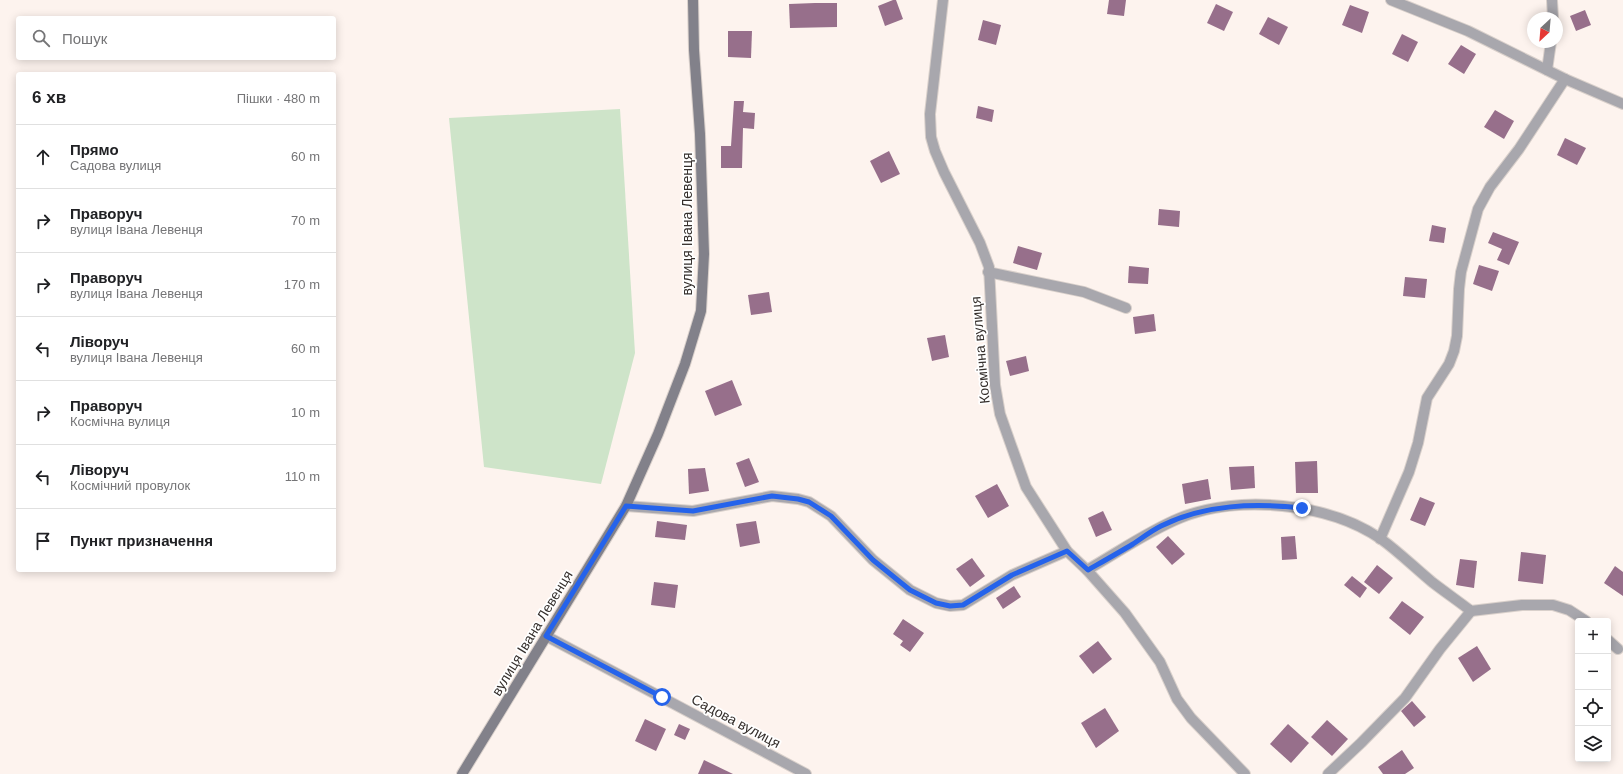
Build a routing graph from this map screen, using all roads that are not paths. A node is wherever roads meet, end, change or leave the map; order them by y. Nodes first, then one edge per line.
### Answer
1 (693, 0) edge
2 (943, 0) edge
3 (1391, 0) edge
4 (1552, 0) edge
5 (1553, 12) edge
6 (1550, 48) edge
7 (1547, 70) junction
8 (1565, 79) junction
9 (1623, 104) edge
10 (988, 272) junction
11 (1126, 308) dead end
12 (626, 506) junction
13 (1380, 539) junction
14 (1067, 551) junction
15 (1088, 570) junction
16 (1471, 611) junction
17 (1581, 618) edge
18 (546, 636) junction
19 (1611, 643) edge
20 (1618, 649) dead end
21 (462, 774) edge
22 (806, 774) edge
23 (1245, 774) edge
24 (1328, 774) edge

1 - 12 street, вулиця Івана Левенця
2 - 10 street, Космічна вулиця
3 - 7 street
4 - 5 street
6 - 7 street
7 - 8 street
8 - 9 street
8 - 13 street
10 - 11 street
10 - 14 street, Космічна вулиця
12 - 14 street
12 - 18 street, вулиця Івана Левенця
13 - 15 street
13 - 16 street
14 - 15 street, Космічна вулиця
15 - 23 street, Космічна вулиця
16 - 17 street
16 - 24 street
18 - 21 street, вулиця Івана Левенця
18 - 22 street, Садова вулиця
19 - 20 street

